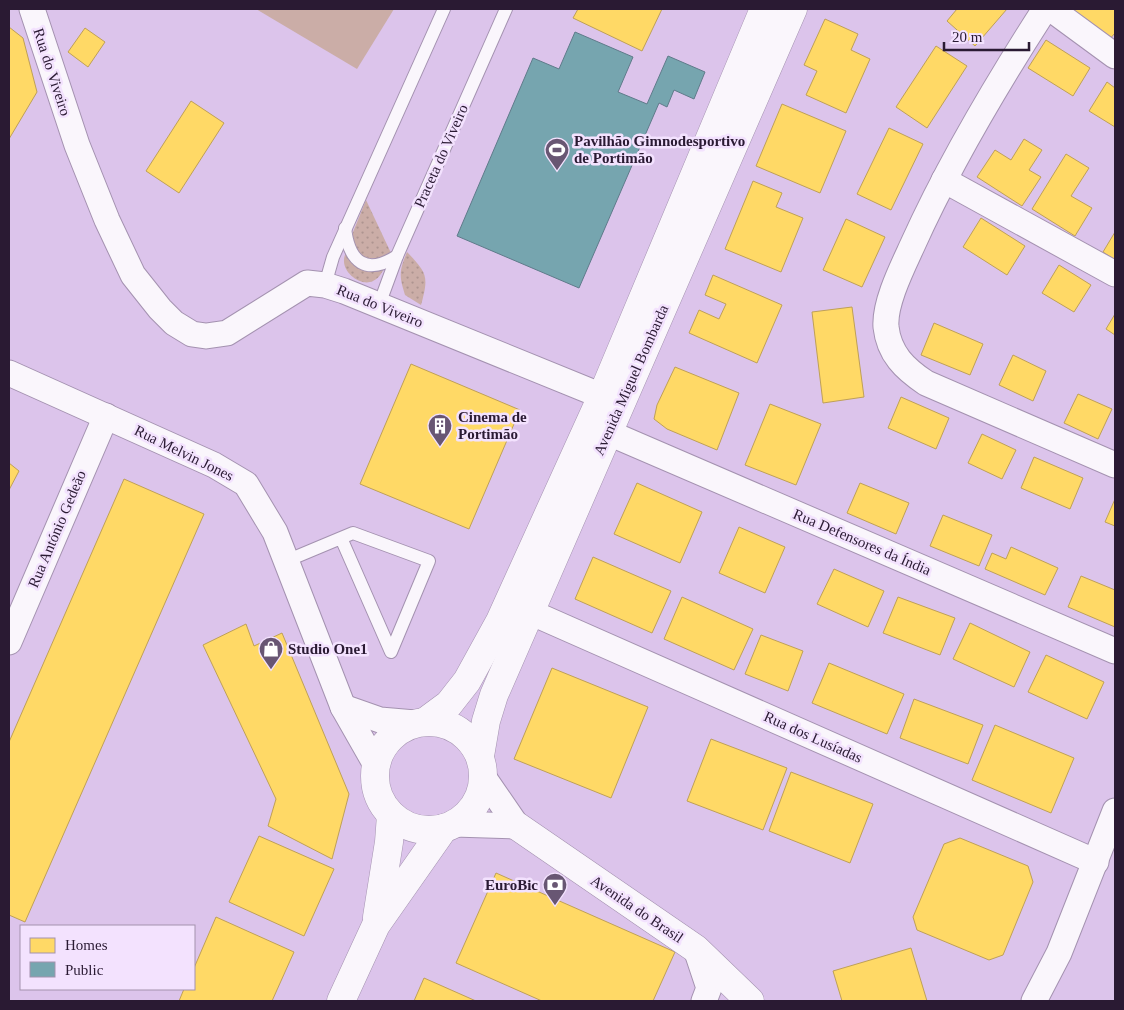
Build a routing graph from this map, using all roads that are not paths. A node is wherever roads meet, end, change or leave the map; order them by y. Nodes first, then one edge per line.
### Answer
1 (32, 9) edge
2 (444, 9) edge
3 (506, 9) edge
4 (764, 9) edge
5 (793, 9) edge
6 (1045, 9) edge
7 (1051, 9) edge
8 (1115, 56) edge
9 (944, 180) junction
10 (345, 228) junction
11 (397, 256) junction
12 (1115, 274) edge
13 (325, 285) junction
14 (379, 305) junction
15 (9, 373) edge
16 (602, 396) junction
17 (106, 416) junction
18 (609, 432) junction
19 (1115, 466) edge
20 (341, 538) junction
21 (286, 561) junction
22 (530, 612) junction
23 (9, 642) edge
24 (1115, 651) edge
25 (343, 707) junction
26 (420, 722) junction
27 (376, 765) junction
28 (482, 767) junction
29 (1115, 811) edge
30 (391, 815) junction
31 (449, 826) junction
32 (517, 826) junction
33 (1096, 862) junction
34 (376, 925) junction
35 (696, 949) junction
36 (341, 1001) edge
37 (704, 1001) edge
38 (750, 1001) edge
39 (1034, 1001) edge

1 - 13 street, Rua do Viveiro
2 - 10 lane
3 - 11 lane, Praceta do Viveiro
4 - 16 street, Avenida Miguel Bombarda
5 - 18 street, Avenida Miguel Bombarda
6 - 9 street
7 - 8 street
9 - 12 street
9 - 19 street
10 - 11 lane
10 - 13 lane
11 - 14 lane, Praceta do Viveiro
13 - 14 street, Rua do Viveiro
14 - 16 street, Rua do Viveiro
15 - 17 street, Rua Melvin Jones
16 - 18 street
16 - 26 street, Avenida Miguel Bombarda
17 - 21 street, Rua Melvin Jones
17 - 23 street, Rua António Gedeão
18 - 22 street, Avenida Miguel Bombarda
18 - 24 street, Rua Defensores da Índia
20 - 20 lane
20 - 21 lane
21 - 25 street, Rua Melvin Jones
22 - 28 street, Avenida Miguel Bombarda
22 - 33 street, Rua dos Lusíadas
25 - 26 street
25 - 27 street, Rua Melvin Jones
26 - 27 street
26 - 28 street
27 - 30 street
28 - 31 street
28 - 32 street, Avenida do Brasil
29 - 33 street
30 - 31 street
30 - 34 street
31 - 32 street
31 - 34 street
32 - 35 street, Avenida do Brasil
33 - 39 street
34 - 36 street
35 - 37 street
35 - 38 street, Avenida do Brasil

